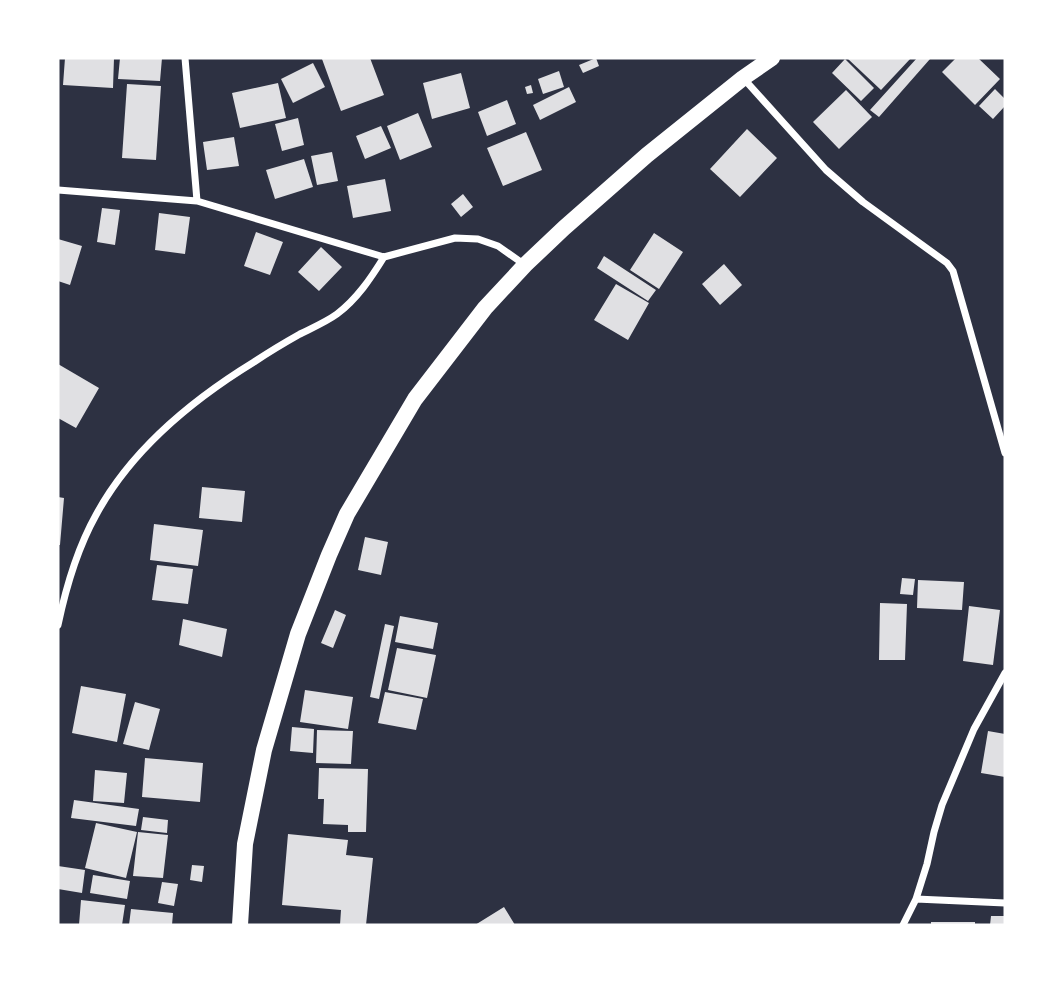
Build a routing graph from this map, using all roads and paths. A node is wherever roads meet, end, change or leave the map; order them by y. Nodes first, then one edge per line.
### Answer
1 (186, 58) edge
2 (772, 58) edge
3 (743, 78) junction
4 (58, 190) edge
5 (197, 201) junction
6 (384, 257) junction
7 (526, 265) junction
8 (1005, 453) edge
9 (58, 625) edge
10 (1005, 673) edge
11 (916, 898) junction
12 (1005, 903) edge
13 (240, 925) edge
14 (903, 925) edge

1 - 5 street
2 - 3 main road
3 - 7 main road
3 - 8 street
4 - 5 street
5 - 6 street
6 - 7 street
6 - 9 street
7 - 13 main road
10 - 11 street
11 - 12 street
11 - 14 street

